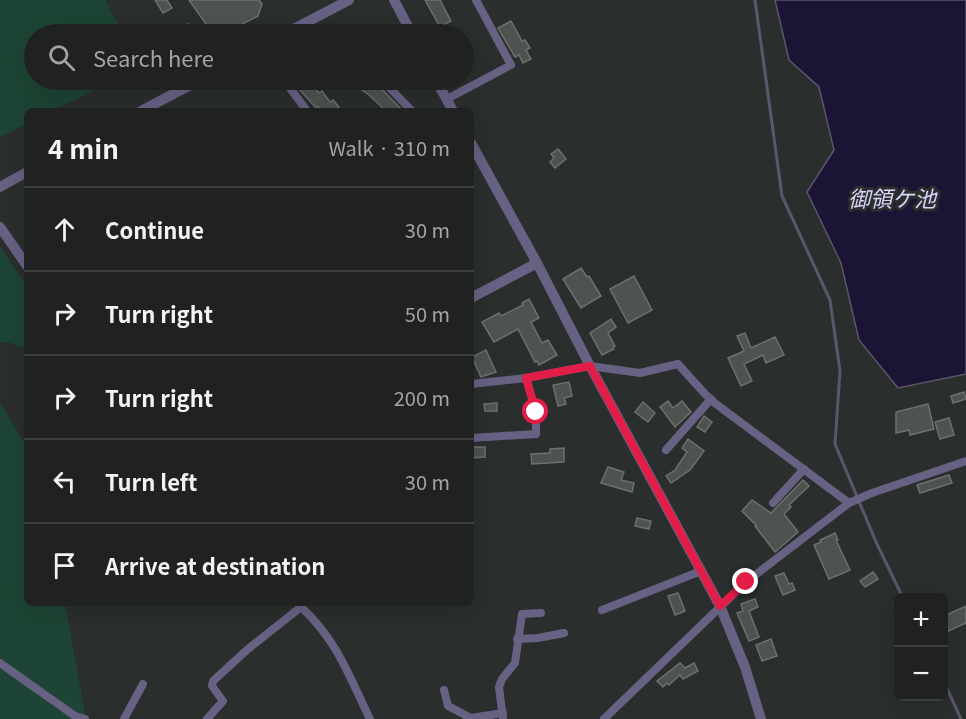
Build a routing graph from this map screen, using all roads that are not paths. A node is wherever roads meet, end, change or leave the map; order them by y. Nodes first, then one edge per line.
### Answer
1 (349, 0) edge
2 (394, 0) edge
3 (476, 0) edge
4 (303, 24) edge
5 (407, 24) edge
6 (474, 85) edge
7 (181, 90) edge
8 (291, 90) edge
9 (392, 90) edge
10 (442, 90) edge
11 (464, 90) edge
12 (447, 99) junction
13 (147, 108) edge
14 (305, 108) edge
15 (409, 108) edge
16 (452, 108) edge
17 (474, 148) edge
18 (24, 174) edge
19 (0, 187) edge
20 (0, 227) edge
21 (24, 262) edge
22 (537, 263) junction
23 (474, 296) edge
24 (590, 366) junction
25 (526, 378) junction
26 (474, 384) edge
27 (711, 399) junction
28 (474, 438) edge
29 (666, 450) dead end
30 (966, 461) edge
31 (804, 469) junction
32 (772, 503) dead end
33 (849, 503) junction
34 (701, 571) junction
35 (720, 606) junction
36 (602, 610) dead end
37 (541, 613) dead end
38 (564, 633) dead end
39 (517, 639) junction
40 (0, 663) edge
41 (142, 684) dead end
42 (444, 690) dead end
43 (503, 716) edge
44 (85, 719) edge
45 (124, 719) edge
46 (207, 719) edge
47 (370, 719) edge
48 (604, 719) edge
49 (761, 719) edge

1 - 4 street
2 - 5 street
3 - 6 street
7 - 13 street
8 - 14 street
9 - 15 street
10 - 12 street
11 - 12 street
12 - 16 street
17 - 22 street
18 - 19 street
20 - 21 street
22 - 23 street
22 - 24 street
24 - 25 street
24 - 27 street
24 - 34 street
25 - 26 street
25 - 28 street
27 - 29 street
27 - 31 street
30 - 33 street
31 - 32 street
31 - 33 street
33 - 35 street
34 - 35 street
34 - 36 street
35 - 48 street
35 - 49 street
37 - 39 street
38 - 39 street
39 - 43 street
40 - 44 street
41 - 45 street
42 - 43 street
46 - 47 street

